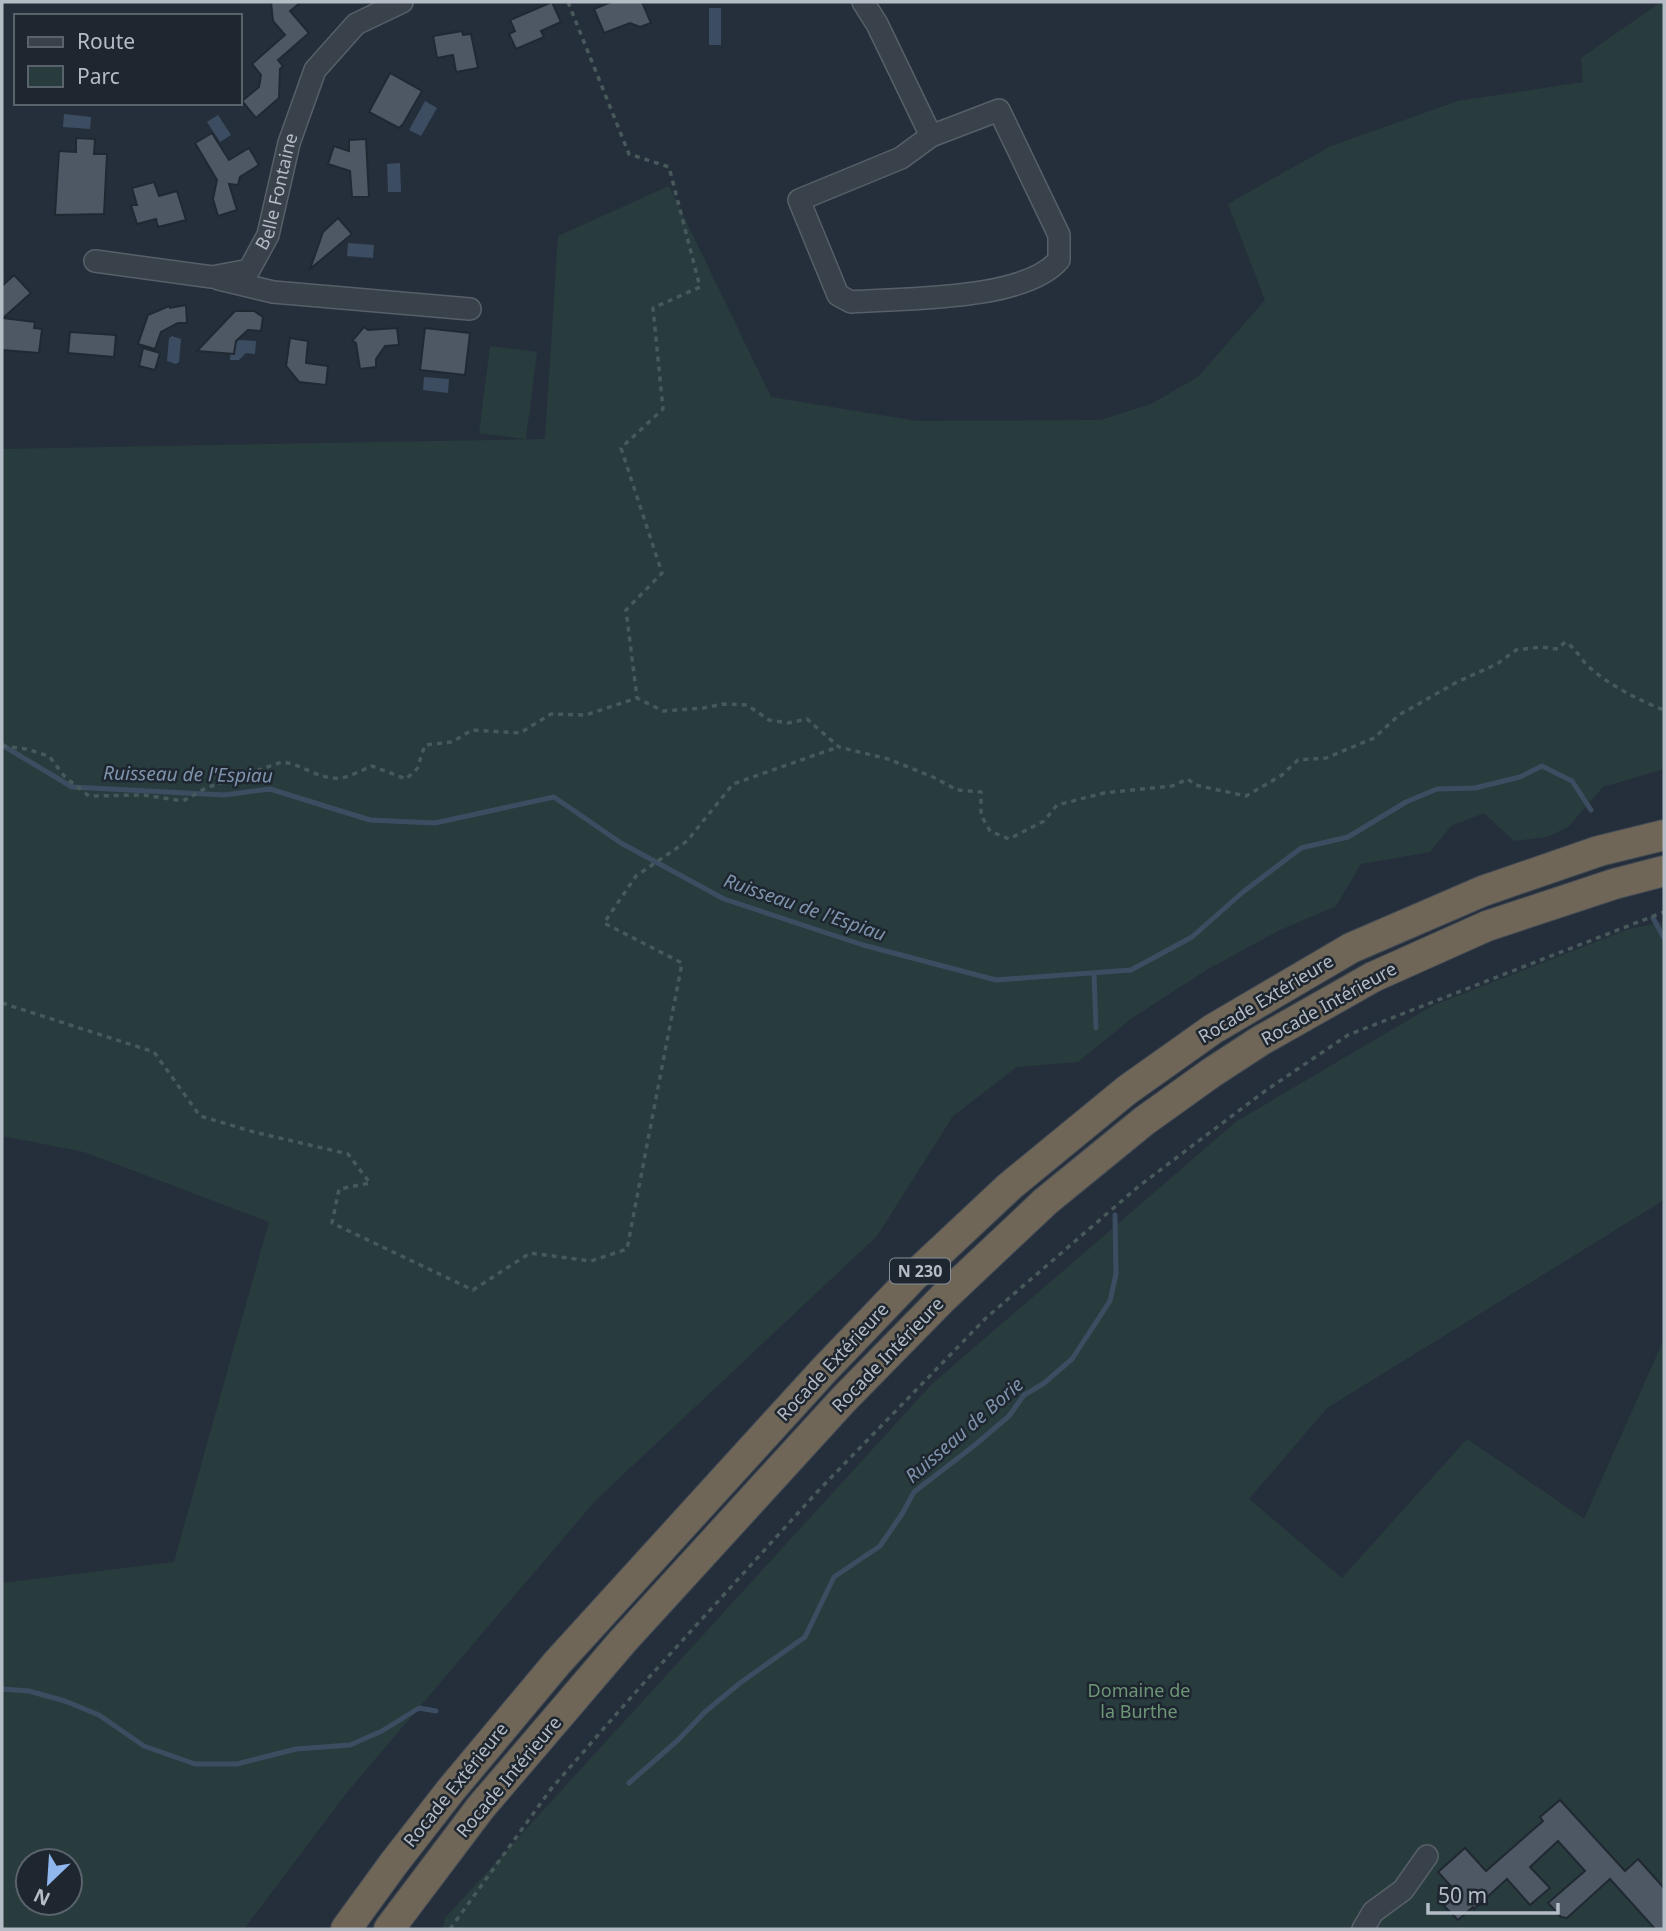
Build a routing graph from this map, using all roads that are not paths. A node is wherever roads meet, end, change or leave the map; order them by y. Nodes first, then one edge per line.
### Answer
1 (402, 2) edge
2 (863, 2) edge
3 (931, 136) junction
4 (95, 261) dead end
5 (212, 277) junction
6 (470, 310) dead end
7 (1664, 835) edge
8 (1664, 872) edge
9 (1427, 1856) dead end
10 (346, 1929) edge
11 (389, 1929) edge
12 (1363, 1929) edge

1 - 5 street, Belle Fontaine
2 - 3 street
3 - 3 street
4 - 5 street, Belle Fontaine
5 - 6 street
7 - 10 highway, Rocade Extérieure / N 230
8 - 11 highway, Rocade Intérieure / N 230
9 - 12 street

